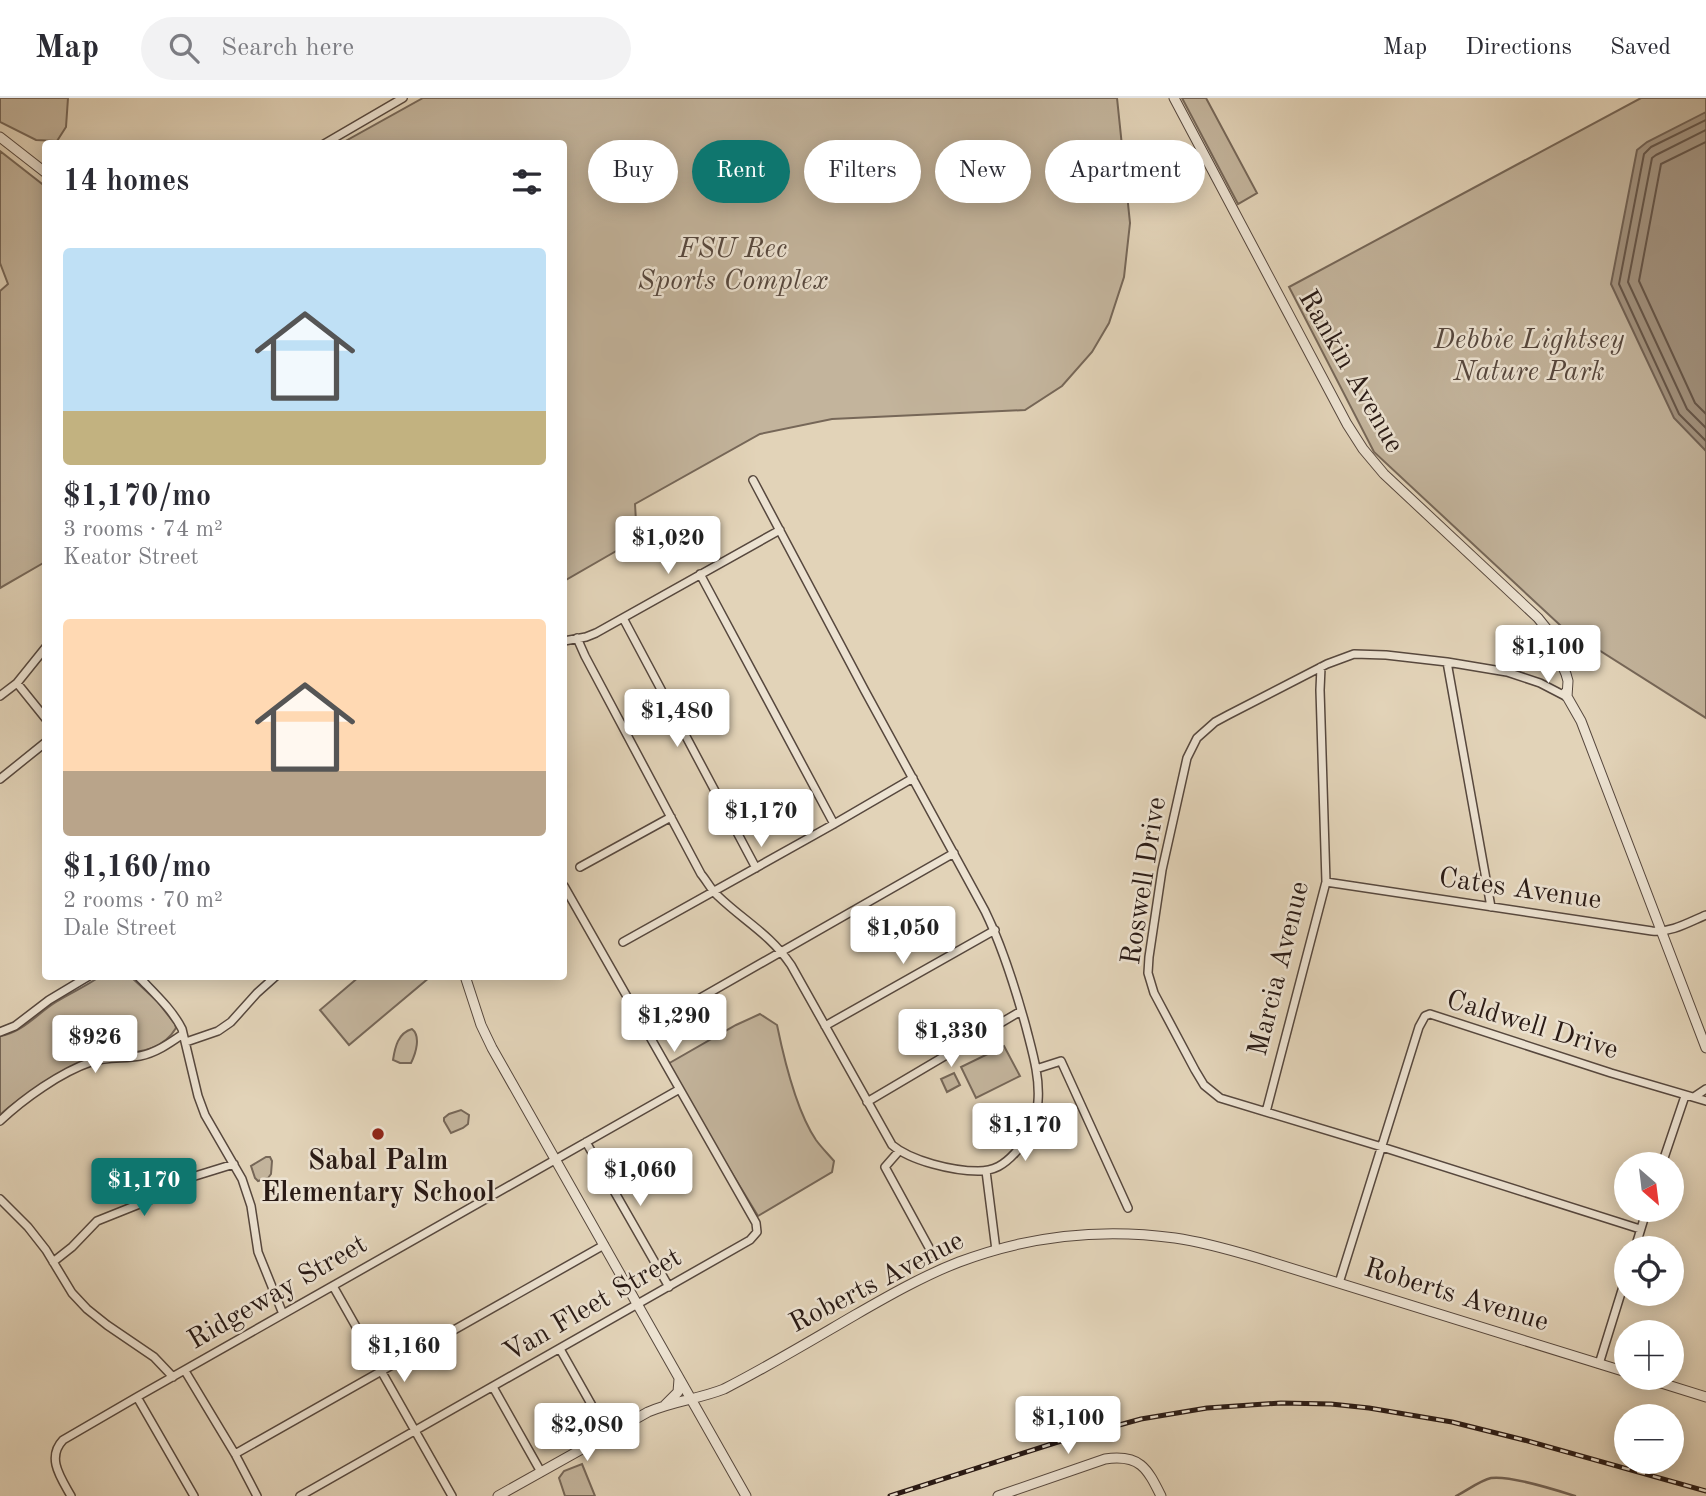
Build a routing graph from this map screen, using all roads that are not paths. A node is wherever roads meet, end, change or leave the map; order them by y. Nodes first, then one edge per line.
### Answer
1 (403, 98) edge
2 (1174, 98) edge
3 (0, 137) edge
4 (331, 140) edge
5 (42, 170) edge
6 (753, 480) dead end
7 (780, 530) junction
8 (699, 574) junction
9 (623, 618) junction
10 (577, 638) junction
11 (567, 640) edge
12 (42, 652) edge
13 (1447, 662) junction
14 (1321, 667) junction
15 (17, 683) junction
16 (0, 696) edge
17 (1567, 697) junction
18 (42, 714) edge
19 (42, 745) edge
20 (913, 778) junction
21 (0, 779) edge
22 (671, 817) junction
23 (834, 824) junction
24 (954, 853) junction
25 (580, 867) dead end
26 (756, 868) junction
27 (1325, 882) junction
28 (567, 891) edge
29 (714, 891) junction
30 (1491, 907) junction
31 (1706, 915) edge
32 (995, 930) junction
33 (1662, 932) junction
34 (623, 942) dead end
35 (782, 951) junction
36 (82, 980) edge
37 (142, 980) edge
38 (272, 980) edge
39 (466, 980) edge
40 (1021, 1012) junction
41 (667, 1017) dead end
42 (825, 1026) junction
43 (0, 1031) edge
44 (185, 1038) junction
45 (1706, 1048) edge
46 (1036, 1069) junction
47 (1706, 1089) edge
48 (678, 1090) junction
49 (1685, 1096) junction
50 (1694, 1097) junction
51 (1706, 1101) edge
52 (867, 1102) junction
53 (1266, 1112) junction
54 (0, 1121) edge
55 (586, 1142) junction
56 (1382, 1147) junction
57 (899, 1151) junction
58 (1666, 1152) edge
59 (555, 1160) junction
60 (234, 1164) junction
61 (986, 1171) junction
62 (0, 1199) edge
63 (1128, 1208) dead end
64 (1642, 1222) edge
65 (1640, 1228) junction
66 (1638, 1236) edge
67 (604, 1245) junction
68 (996, 1250) junction
69 (932, 1253) dead end
70 (53, 1262) junction
71 (1339, 1283) junction
72 (333, 1286) junction
73 (669, 1287) junction
74 (638, 1304) junction
75 (1617, 1306) edge
76 (283, 1314) junction
77 (559, 1349) junction
78 (1599, 1364) junction
79 (1614, 1368) edge
80 (185, 1371) junction
81 (381, 1371) junction
82 (173, 1377) junction
83 (679, 1377) junction
84 (493, 1387) junction
85 (1684, 1390) edge
86 (137, 1397) junction
87 (1706, 1397) edge
88 (691, 1399) junction
89 (665, 1405) junction
90 (415, 1431) junction
91 (608, 1434) junction
92 (234, 1454) junction
93 (541, 1472) junction
94 (71, 1496) edge
95 (194, 1496) edge
96 (257, 1496) edge
97 (300, 1496) edge
98 (452, 1496) edge
99 (498, 1496) edge
100 (746, 1496) edge
101 (998, 1496) edge
102 (1161, 1496) edge

1 - 4 street
2 - 17 street, Rankin Avenue
3 - 5 street
6 - 7 street
7 - 8 street
7 - 20 street
8 - 9 street
8 - 23 street
9 - 10 street
9 - 26 street
10 - 11 street
10 - 22 street
12 - 15 street
13 - 14 street, Roswell Drive
13 - 17 street, Roswell Drive
13 - 30 street
14 - 27 street, Marcia Avenue
14 - 53 street, Roswell Drive
15 - 16 street
15 - 18 street
17 - 33 street, Rankin Avenue
19 - 21 street
20 - 23 street
20 - 24 street
22 - 25 street
22 - 29 street
23 - 26 street
24 - 32 street
24 - 35 street
26 - 29 street
27 - 30 street, Cates Avenue
27 - 53 street, Marcia Avenue
28 - 48 street
29 - 34 street
29 - 35 street
30 - 33 street, Cates Avenue
31 - 33 street, Cates Avenue
32 - 40 street
32 - 42 street
33 - 45 street, Rankin Avenue
35 - 41 street
35 - 42 street
36 - 43 street
37 - 44 street
38 - 44 street
39 - 59 street
40 - 46 street
40 - 52 street
42 - 52 street
44 - 54 street
44 - 60 street
46 - 61 street
46 - 63 street
47 - 50 street
48 - 55 street, Ridgeway Street
48 - 73 street, Van Fleet Street
49 - 50 street, Caldwell Drive
49 - 56 street, Caldwell Drive
49 - 58 street
50 - 51 street, Caldwell Drive
52 - 57 street
53 - 56 street, Roswell Drive
55 - 59 street, Ridgeway Street
55 - 73 street
56 - 65 street, Roswell Drive
56 - 71 street, Caldwell Drive
57 - 61 street
57 - 69 street
59 - 67 street
59 - 72 street, Ridgeway Street
60 - 70 street
60 - 76 street
61 - 68 street
62 - 70 street
64 - 65 street
65 - 66 street
67 - 74 street
67 - 81 street
68 - 71 street, Roberts Avenue
68 - 88 street, Roberts Avenue
70 - 82 street
71 - 78 street, Roberts Avenue
72 - 76 street, Ridgeway Street
72 - 81 street
73 - 74 street, Van Fleet Street
74 - 77 street, Van Fleet Street
74 - 83 street
75 - 78 street
76 - 80 street, Ridgeway Street
77 - 84 street, Van Fleet Street
77 - 91 street
78 - 79 street, Roberts Avenue
80 - 82 street, Ridgeway Street
80 - 92 street
81 - 90 street
81 - 92 street
82 - 86 street, Ridgeway Street
83 - 88 street
83 - 89 street
84 - 90 street, Van Fleet Street
84 - 93 street
85 - 87 street
86 - 94 street, Ridgeway Street
86 - 95 street
88 - 89 street, Roberts Avenue
88 - 100 street
89 - 91 street, Roberts Avenue
90 - 97 street, Van Fleet Street
90 - 98 street
91 - 93 street, Roberts Avenue
92 - 96 street
93 - 99 street, Roberts Avenue
101 - 102 street

